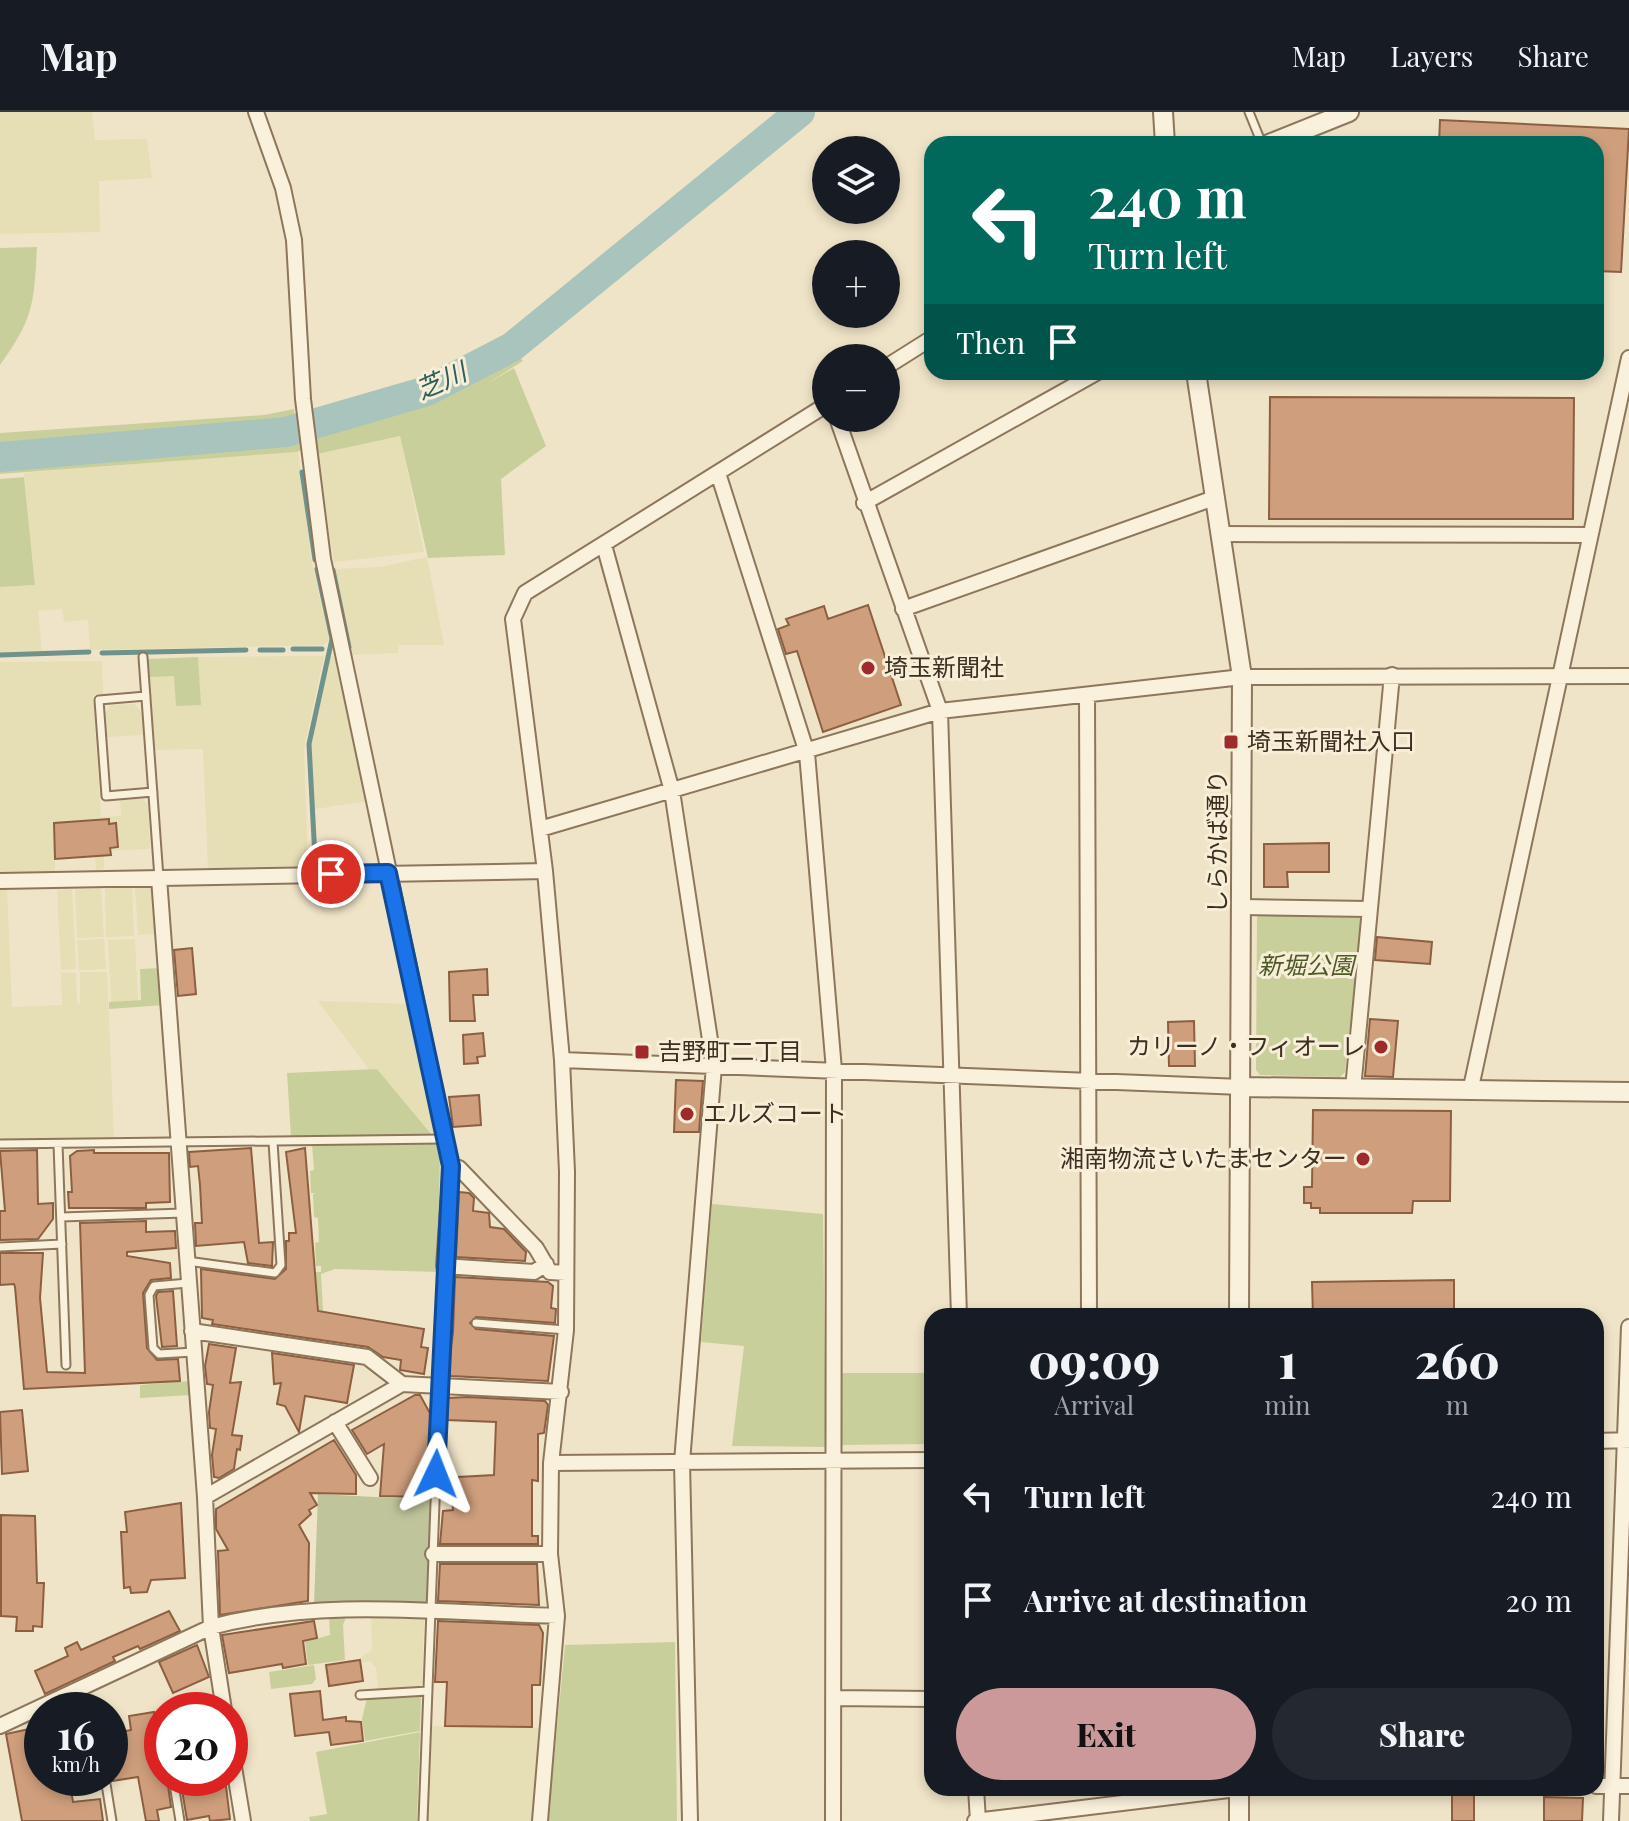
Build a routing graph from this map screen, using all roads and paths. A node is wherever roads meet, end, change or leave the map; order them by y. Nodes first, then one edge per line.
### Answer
1 (256, 112) edge
2 (1163, 112) edge
3 (1249, 112) edge
4 (1349, 112) edge
5 (1164, 136) edge
6 (1259, 136) edge
7 (1289, 136) edge
8 (924, 343) edge
9 (900, 358) edge
10 (1629, 358) edge
11 (1084, 380) edge
12 (1197, 380) edge
13 (812, 414) edge
14 (841, 432) edge
15 (718, 473) junction
16 (1214, 498) junction
17 (864, 503) junction
18 (1219, 534) junction
19 (1590, 535) junction
20 (604, 545) junction
21 (903, 609) junction
22 (143, 657) dead end
23 (1392, 675) junction
24 (1559, 676) junction
25 (1629, 676) edge
26 (1242, 677) junction
27 (1087, 695) junction
28 (146, 696) junction
29 (940, 711) junction
30 (807, 753) junction
31 (672, 791) junction
32 (153, 792) junction
33 (540, 829) junction
34 (545, 871) junction
35 (388, 873) junction
36 (159, 878) junction
37 (0, 881) edge
38 (1242, 907) junction
39 (1369, 909) junction
40 (562, 1060) junction
41 (714, 1066) junction
42 (834, 1070) junction
43 (951, 1074) junction
44 (1088, 1079) junction
45 (1242, 1087) junction
46 (1353, 1089) junction
47 (1470, 1092) junction
48 (1629, 1092) edge
49 (443, 1139) junction
50 (273, 1142) junction
51 (178, 1143) junction
52 (0, 1144) edge
53 (58, 1144) junction
54 (451, 1166) junction
55 (184, 1213) junction
56 (61, 1217) junction
57 (62, 1244) junction
58 (0, 1247) edge
59 (187, 1261) junction
60 (546, 1264) junction
61 (444, 1266) junction
62 (566, 1273) junction
63 (188, 1283) junction
64 (959, 1308) edge
65 (1089, 1308) edge
66 (1239, 1308) edge
67 (476, 1323) dead end
68 (1629, 1327) edge
69 (566, 1330) junction
70 (192, 1331) junction
71 (194, 1352) junction
72 (66, 1365) dead end
73 (402, 1384) junction
74 (439, 1385) junction
75 (561, 1392) junction
76 (335, 1422) junction
77 (1627, 1440) edge
78 (1604, 1441) edge
79 (831, 1460) junction
80 (924, 1460) edge
81 (682, 1462) junction
82 (551, 1463) junction
83 (370, 1478) dead end
84 (205, 1497) junction
85 (433, 1554) junction
86 (550, 1554) junction
87 (431, 1612) junction
88 (557, 1616) junction
89 (211, 1627) junction
90 (428, 1691) junction
91 (221, 1692) edge
92 (360, 1695) dead end
93 (834, 1698) junction
94 (924, 1699) edge
95 (0, 1726) edge
96 (1622, 1786) edge
97 (108, 1796) edge
98 (176, 1796) edge
99 (239, 1796) edge
100 (976, 1796) edge
101 (1100, 1796) edge
102 (1170, 1796) edge
103 (1239, 1796) edge
104 (1100, 1804) junction
105 (112, 1821) edge
106 (180, 1821) edge
107 (243, 1821) edge
108 (423, 1821) edge
109 (540, 1821) edge
110 (690, 1821) edge
111 (833, 1821) edge
112 (976, 1821) edge
113 (1239, 1821) edge
114 (1611, 1821) edge

1 - 35 street
2 - 5 street
3 - 6 lane
4 - 7 street
8 - 9 street
10 - 19 street
11 - 17 street
12 - 16 street, しらかば通り
13 - 15 street
14 - 17 street
15 - 20 street
15 - 30 street
16 - 18 street, しらかば通り
16 - 21 street
17 - 21 street
18 - 19 street
18 - 26 street, しらかば通り
19 - 24 street
20 - 31 street
20 - 33 street
21 - 29 street
22 - 28 lane
23 - 24 street
23 - 26 street
23 - 39 street
24 - 25 street
24 - 47 street
26 - 27 street
26 - 38 street, しらかば通り
27 - 29 street
27 - 44 street
28 - 32 lane
28 - 32 lane
29 - 30 street
29 - 43 street
30 - 31 street
30 - 42 street
31 - 33 street
31 - 41 street
32 - 36 lane
33 - 34 street
34 - 35 street
34 - 40 street
35 - 36 street
35 - 49 street
36 - 37 street
36 - 51 street
38 - 39 street
38 - 45 street, しらかば通り
39 - 46 street
40 - 41 street
40 - 62 street
41 - 42 street
41 - 81 street
42 - 43 street
42 - 79 street
43 - 44 street
43 - 64 street
44 - 45 street
44 - 65 street
45 - 46 street
45 - 66 street, しらかば通り
46 - 47 street
47 - 48 street
49 - 50 lane
49 - 54 street
50 - 51 lane
50 - 59 lane
51 - 53 lane
51 - 55 street
52 - 53 lane
53 - 56 lane
54 - 60 street
54 - 61 street
55 - 56 lane
55 - 59 street
56 - 57 lane
57 - 58 lane
57 - 72 lane
59 - 63 street
60 - 61 street
60 - 62 street
61 - 74 lane
62 - 69 street
63 - 70 street
63 - 71 lane
67 - 69 lane
68 - 77 street
69 - 75 street
70 - 71 street
70 - 73 street
71 - 84 street
73 - 74 street
73 - 76 street
74 - 75 street
74 - 85 lane
75 - 82 street
76 - 83 street
76 - 84 street
77 - 78 street
77 - 96 street
79 - 80 street
79 - 81 street
79 - 93 street
81 - 82 street
81 - 110 street
82 - 86 street
84 - 89 street
85 - 86 street
85 - 87 lane
86 - 88 street
87 - 88 street
87 - 89 street
87 - 90 lane
88 - 109 street
89 - 91 street
89 - 95 street
90 - 92 lane
90 - 108 lane
93 - 94 street
93 - 111 street
96 - 114 street
97 - 105 lane
98 - 106 lane
99 - 107 street
100 - 112 street
101 - 104 street
102 - 104 street
103 - 113 street
104 - 112 street

